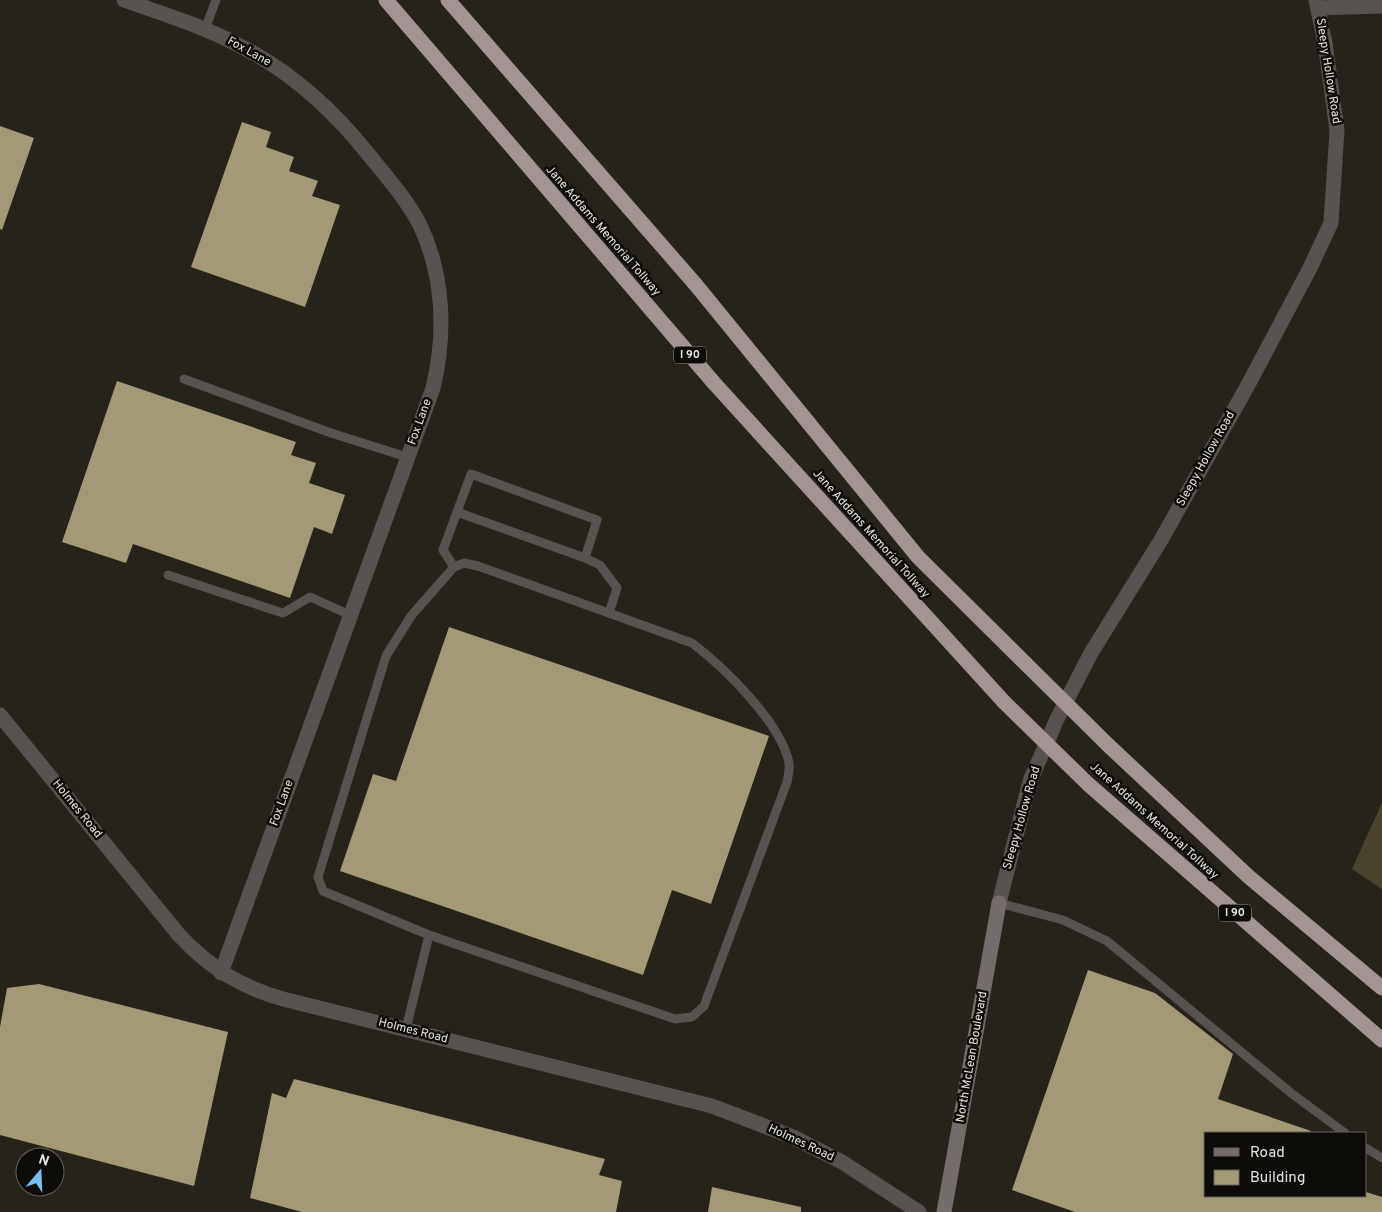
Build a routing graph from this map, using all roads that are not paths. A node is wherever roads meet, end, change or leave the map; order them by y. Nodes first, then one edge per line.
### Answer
1 (124, 0) edge
2 (216, 0) edge
3 (386, 0) edge
4 (448, 0) edge
5 (1317, 4) edge
6 (1382, 6) edge
7 (205, 29) junction
8 (184, 379) dead end
9 (407, 457) junction
10 (457, 512) junction
11 (585, 558) junction
12 (454, 567) junction
13 (168, 575) dead end
14 (608, 612) junction
15 (350, 615) junction
16 (0, 715) edge
17 (999, 903) junction
18 (428, 935) junction
19 (221, 973) junction
20 (1382, 988) edge
21 (406, 1029) junction
22 (1382, 1040) edge
23 (1344, 1132) edge
24 (1367, 1149) edge
25 (1382, 1158) edge
26 (920, 1212) edge
27 (944, 1212) edge

1 - 7 street, Fox Lane
2 - 7 lane
3 - 22 highway, Jane Addams Memorial Tollway / I 90, bridge
4 - 20 highway, Jane Addams Memorial Tollway, bridge
5 - 6 street
5 - 17 street, Sleepy Hollow Road
7 - 9 street, Fox Lane
8 - 9 lane
9 - 15 street, Fox Lane
10 - 11 lane
10 - 11 lane
10 - 12 lane
11 - 14 lane
12 - 14 lane
12 - 18 lane
13 - 15 lane
14 - 18 lane
15 - 19 street, Fox Lane
16 - 19 street, Holmes Road
17 - 23 lane
17 - 27 main road, North McLean Boulevard
18 - 21 lane
19 - 21 street, Holmes Road
21 - 26 street, Holmes Road
24 - 25 lane

